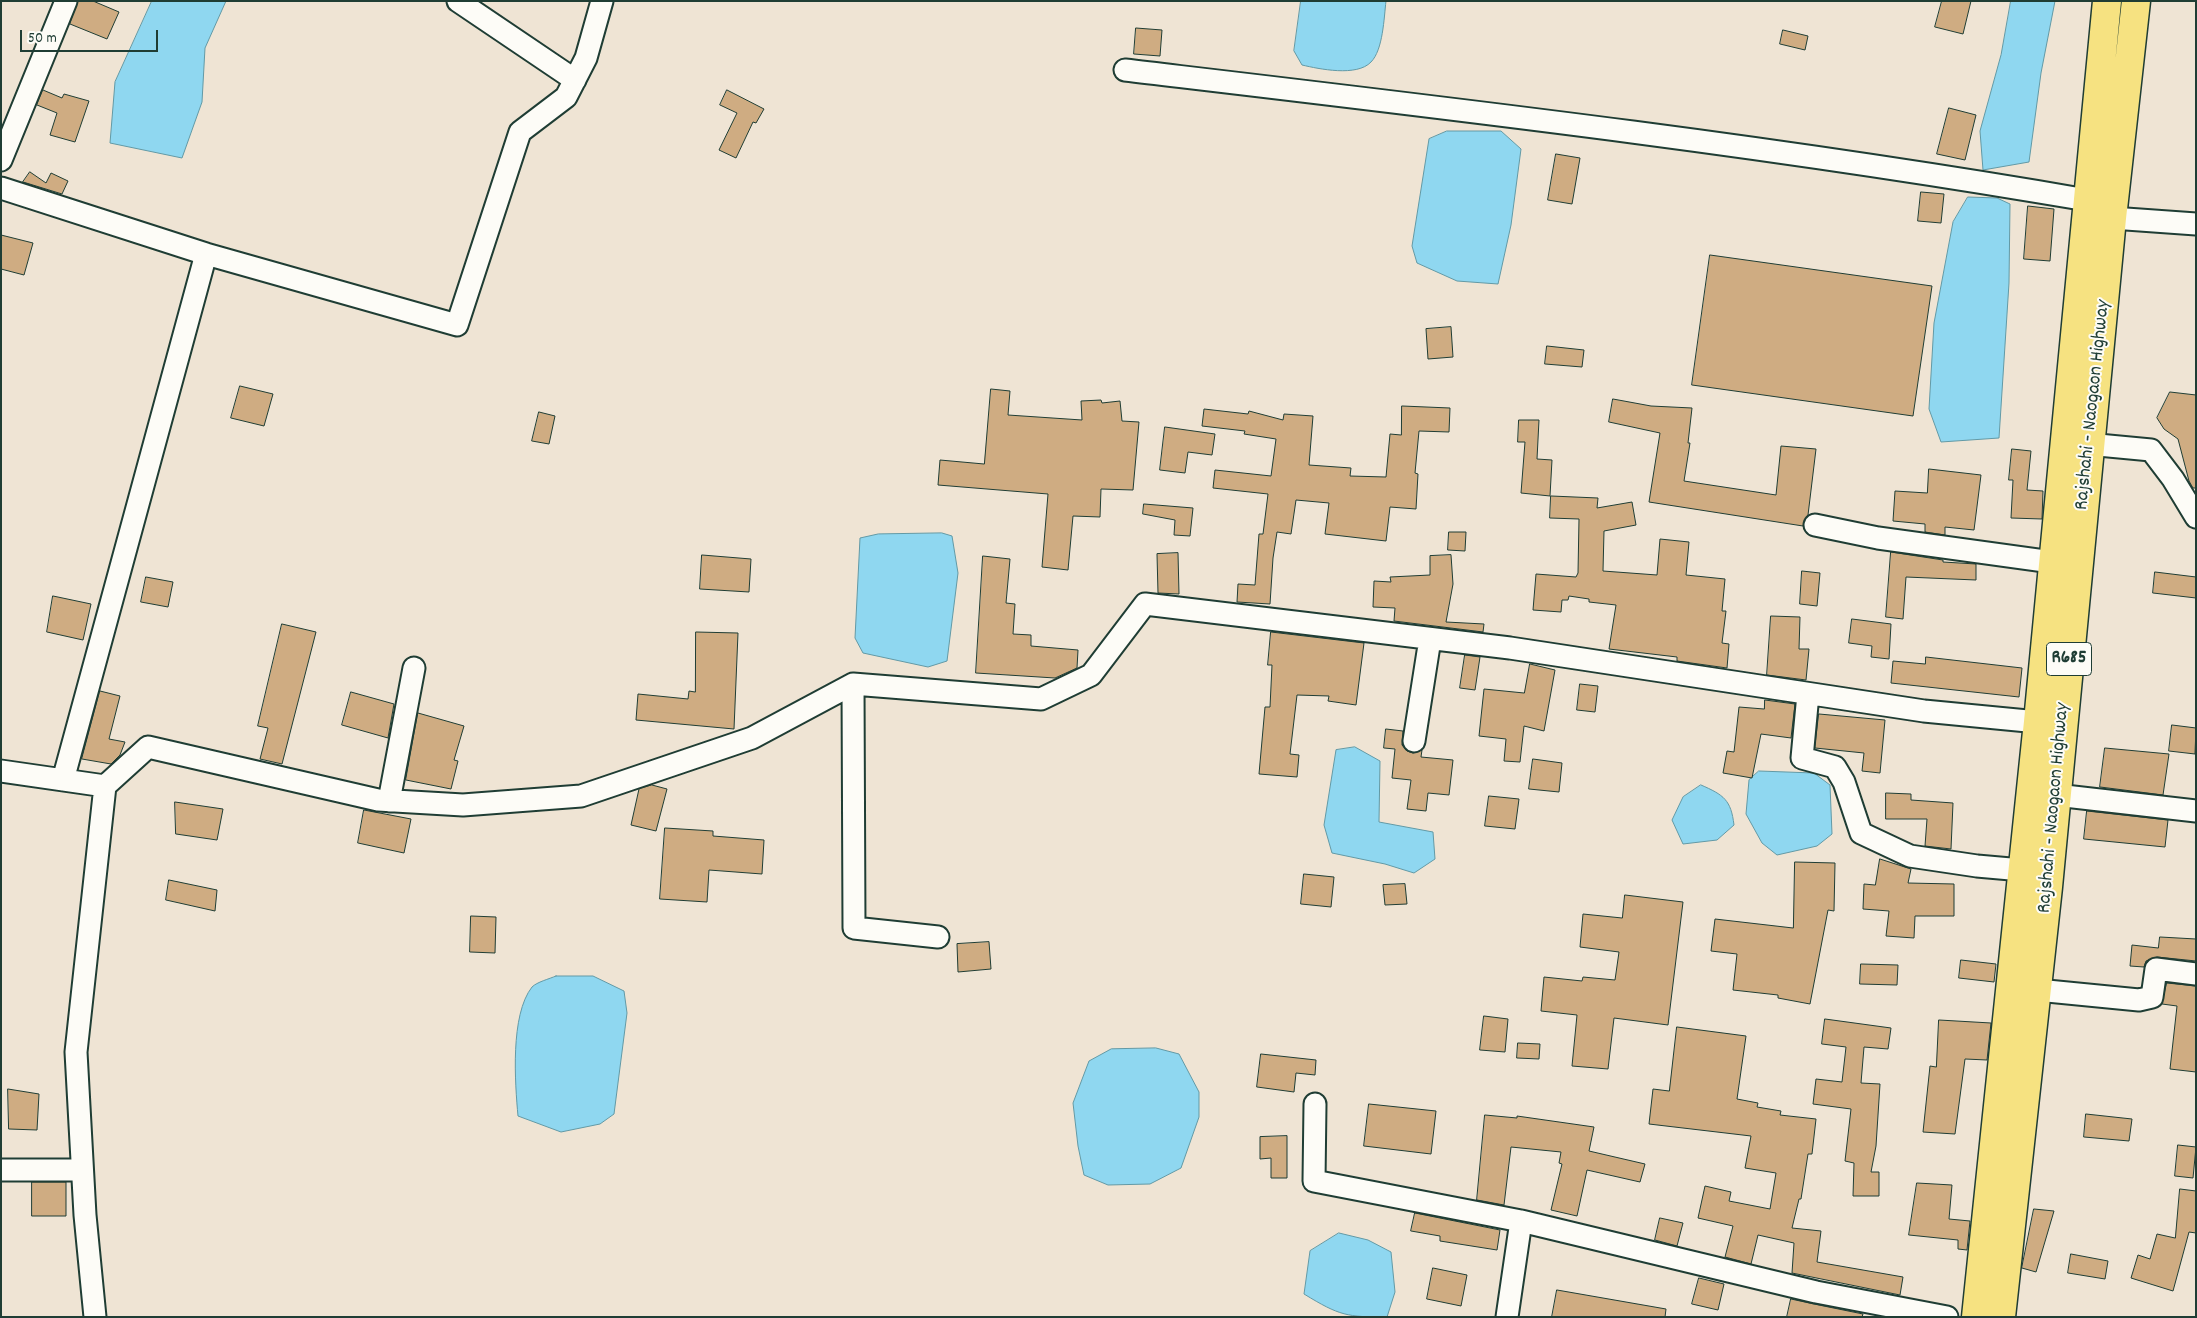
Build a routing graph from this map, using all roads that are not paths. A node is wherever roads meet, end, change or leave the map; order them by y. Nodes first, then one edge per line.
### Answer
1 (66, 1) edge
2 (458, 1) edge
3 (602, 1) edge
4 (2107, 1) edge
5 (2136, 1) edge
6 (1125, 70) dead end
7 (575, 80) junction
8 (1, 160) edge
9 (1, 188) edge
10 (2087, 200) junction
11 (2112, 218) junction
12 (2196, 224) edge
13 (206, 254) junction
14 (2077, 443) junction
15 (2196, 517) edge
16 (1815, 525) dead end
17 (2052, 562) junction
18 (1430, 638) junction
19 (414, 668) dead end
20 (853, 684) junction
21 (1808, 694) junction
22 (2038, 722) junction
23 (1414, 741) dead end
24 (1, 771) edge
25 (63, 780) junction
26 (105, 786) junction
27 (2056, 795) junction
28 (389, 801) junction
29 (2196, 811) edge
30 (2022, 870) junction
31 (938, 937) dead end
32 (2196, 974) edge
33 (2037, 990) junction
34 (1315, 1104) dead end
35 (1, 1170) edge
36 (82, 1170) junction
37 (1522, 1221) junction
38 (95, 1317) edge
39 (1507, 1317) edge
40 (1947, 1317) edge
41 (1976, 1317) edge
42 (2001, 1317) edge

1 - 8 street
2 - 7 street
3 - 7 street
4 - 10 main road, Rajshahi - Naogaon Highway / R685
5 - 11 main road, Rajshahi - Naogaon Highway / R685
6 - 10 street
7 - 13 street
9 - 13 street
10 - 14 main road, Rajshahi - Naogaon Highway / R685
11 - 12 street
11 - 14 main road, Rajshahi - Naogaon Highway / R685
13 - 25 street
14 - 15 street
14 - 17 main road, Rajshahi - Naogaon Highway / R685
14 - 27 main road, Rajshahi - Naogaon Highway / R685
16 - 17 street
17 - 22 main road, Rajshahi - Naogaon Highway / R685
18 - 20 street
18 - 21 street
18 - 23 street
19 - 28 street
20 - 28 street
20 - 31 street
21 - 22 street
21 - 30 street
22 - 30 main road, Rajshahi - Naogaon Highway / R685
24 - 25 street
25 - 26 street
26 - 28 street
26 - 36 street
27 - 29 street
27 - 33 main road, Rajshahi - Naogaon Highway / R685
30 - 41 main road, Rajshahi - Naogaon Highway / R685
32 - 33 street
33 - 42 main road, Rajshahi - Naogaon Highway / R685
34 - 37 street
35 - 36 street
36 - 38 street
37 - 39 street
37 - 40 street

